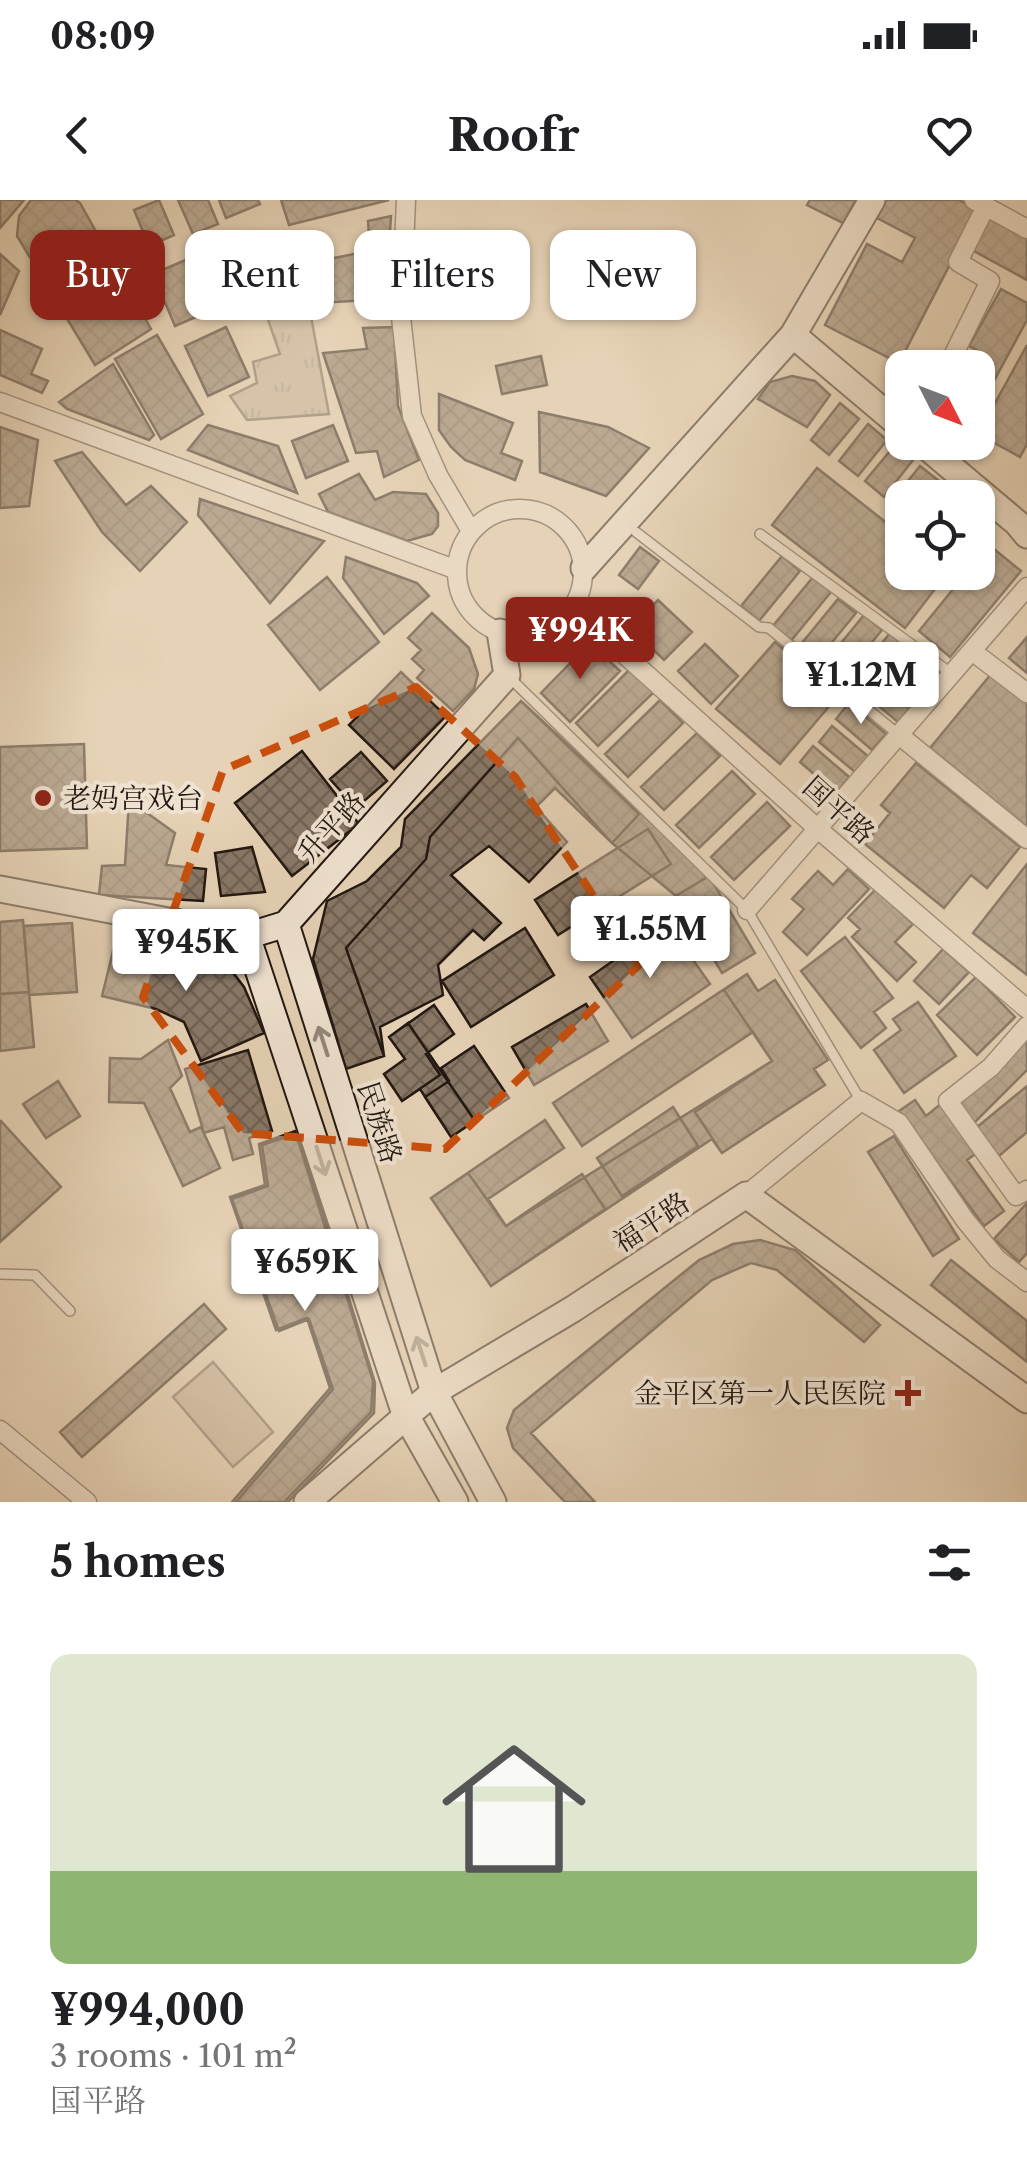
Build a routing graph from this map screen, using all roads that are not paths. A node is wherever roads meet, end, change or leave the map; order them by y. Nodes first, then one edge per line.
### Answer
1 (406, 200) edge
2 (872, 200) edge
3 (980, 203) edge
4 (1027, 228) edge
5 (793, 335) junction
6 (956, 350) edge
7 (0, 402) edge
8 (885, 413) edge
9 (944, 460) edge
10 (1024, 521) edge
11 (471, 532) junction
12 (636, 532) dead end
13 (760, 534) dead end
14 (584, 568) junction
15 (457, 570) junction
16 (1027, 587) edge
17 (572, 608) junction
18 (500, 632) junction
19 (972, 651) junction
20 (952, 674) junction
21 (506, 676) junction
22 (1027, 693) edge
23 (899, 735) junction
24 (818, 829) junction
25 (1027, 838) edge
26 (0, 889) edge
27 (747, 910) junction
28 (286, 924) junction
29 (247, 936) junction
30 (1025, 1003) edge
31 (1027, 1026) edge
32 (862, 1101) junction
33 (1027, 1190) edge
34 (746, 1196) junction
35 (0, 1274) edge
36 (1027, 1282) edge
37 (70, 1311) dead end
38 (434, 1392) junction
39 (1027, 1400) edge
40 (405, 1414) junction
41 (0, 1430) edge
42 (87, 1502) edge
43 (307, 1502) edge
44 (455, 1502) edge
45 (493, 1502) edge

1 - 11 street
2 - 5 street
3 - 4 street
3 - 6 street
5 - 8 street
5 - 14 street
7 - 15 street
9 - 10 street
11 - 14 street
11 - 15 street
12 - 23 lane
13 - 20 lane
14 - 17 street
15 - 18 street
16 - 19 street
17 - 18 street
17 - 24 street, 国平路
18 - 21 street
19 - 20 street
19 - 22 street
20 - 23 street
21 - 27 lane
21 - 28 street, 升平路
23 - 24 street
23 - 25 street
24 - 27 street
24 - 30 street, 国平路
26 - 29 street
27 - 32 lane
28 - 29 street
38 -> 28 street, 民族路
29 -> 40 street
31 - 33 street
32 - 34 street
32 - 36 street
34 - 38 street, 福平路
34 - 39 street
35 - 37 lane
38 - 40 street, 福平路
38 - 45 street, 民族路
40 - 43 street, 福平路
40 - 44 street
41 - 42 street

